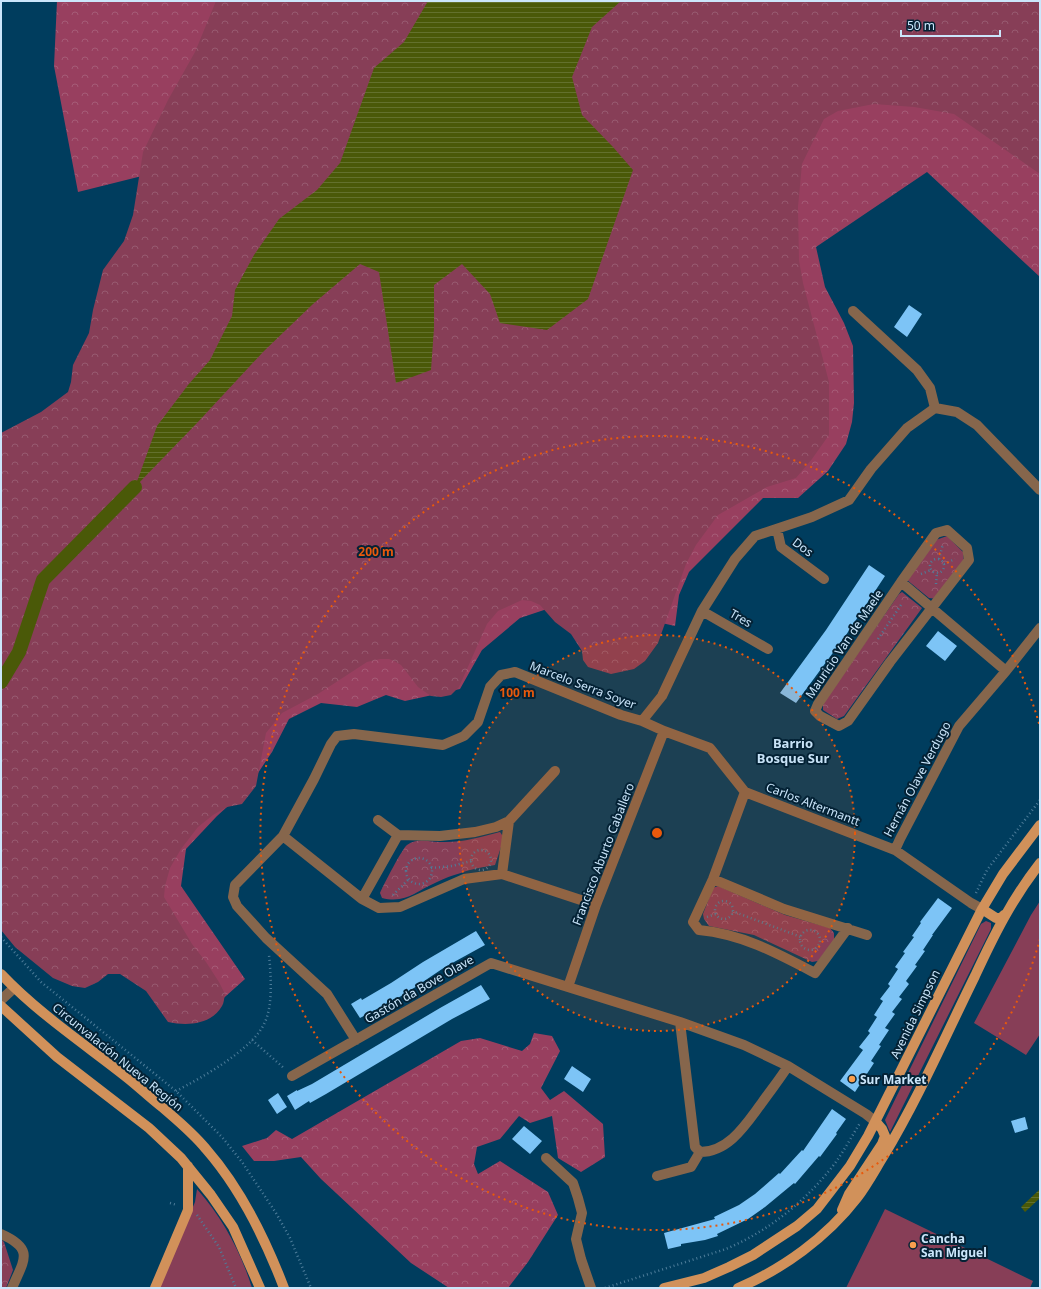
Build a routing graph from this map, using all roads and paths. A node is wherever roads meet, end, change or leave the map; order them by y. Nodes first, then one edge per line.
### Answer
1 (853, 311) dead end
2 (935, 408) junction
3 (1040, 490) edge
4 (777, 529) junction
5 (939, 559) joint
6 (824, 579) dead end
7 (901, 582) junction
8 (933, 609) junction
9 (702, 611) junction
10 (1040, 628) edge
11 (768, 649) dead end
12 (1006, 671) junction
13 (642, 721) junction
14 (664, 731) junction
15 (555, 771) dead end
16 (745, 792) junction
17 (1040, 800) edge
18 (378, 820) dead end
19 (509, 820) junction
20 (1040, 825) edge
21 (398, 835) junction
22 (283, 836) junction
23 (895, 850) junction
24 (471, 861) junction
25 (1040, 864) edge
26 (431, 868) junction
27 (502, 874) junction
28 (409, 879) junction
29 (713, 879) junction
30 (388, 897) dead end
31 (362, 899) junction
32 (971, 903) junction
33 (596, 905) junction
34 (982, 909) junction
35 (732, 911) junction
36 (1004, 915) junction
37 (848, 928) junction
38 (867, 935) dead end
39 (801, 937) junction
40 (266, 938) junction
41 (1, 974) edge
42 (568, 987) junction
43 (14, 988) junction
44 (1, 1000) edge
45 (1, 1006) edge
46 (680, 1022) junction
47 (252, 1040) junction
48 (356, 1040) junction
49 (788, 1066) junction
50 (292, 1076) joint
51 (176, 1091) dead end
52 (866, 1114) junction
53 (876, 1122) junction
54 (700, 1152) junction
55 (546, 1158) dead end
56 (188, 1166) junction
57 (657, 1176) dead end
58 (170, 1203) dead end
59 (188, 1210) junction
60 (840, 1218) junction
61 (1, 1234) edge
62 (12, 1288) edge
63 (155, 1288) edge
64 (236, 1288) edge
65 (260, 1288) edge
66 (284, 1288) edge
67 (591, 1288) edge
68 (605, 1288) edge
69 (664, 1288) edge
70 (738, 1288) edge

1 - 2 street
2 - 3 street
2 - 4 street, Marcelo Serra Soyer
4 - 6 street, Dos
4 - 9 street, Marcelo Serra Soyer
5 - 5 path
7 - 8 street
7 - 8 street, Mauricio Van de Maele
7 - 8 street, Mauricio Van de Maele
8 - 12 street
9 - 11 street, Tres
9 - 13 street, Marcelo Serra Soyer
10 - 12 street, Hernán Olave Verdugo
12 - 23 street, Hernán Olave Verdugo
13 - 14 street
13 - 22 street, Marcelo Serra Soyer
14 - 16 street
14 - 33 street, Francisco Aburto Caballero
15 - 19 street
16 - 23 street, Carlos Altermantt
16 - 29 street
17 - 32 path
18 - 21 street
19 - 21 street
19 - 27 street
20 - 34 main road, Avenida Simpson
21 - 31 street
22 - 31 street
22 - 40 street, Marcelo Serra Soyer
23 - 32 street, Carlos Altermantt
24 - 24 path
24 - 26 path
25 - 36 main road
26 - 28 path
26 - 28 path
27 - 31 street
27 - 33 street
28 - 30 path
29 - 37 street
29 - 37 street
32 - 34 street, Carlos Altermantt
33 - 42 street, Francisco Aburto Caballero
34 - 36 main road
34 - 53 main road, Avenida Simpson
35 - 35 path
35 - 39 path
36 - 60 main road
37 - 38 street
39 - 39 path
40 - 47 path
40 - 48 street
41 - 43 main road, Circunvalación Nueva Región
42 - 46 street, Gastón da Bove Olave
42 - 48 street, Gastón da Bove Olave
43 - 44 street
43 - 66 main road, Circunvalación Nueva Región
45 - 56 main road
46 - 49 street, Gastón da Bove Olave
46 - 54 street
47 - 50 path
47 - 51 path
48 - 50 street, Gastón da Bove Olave
49 - 52 street, Gastón da Bove Olave
49 - 54 street
52 - 53 street, Gastón da Bove Olave
52 - 68 path
53 - 60 main road
53 - 69 main road, Avenida Simpson
54 - 57 street
55 - 67 street
56 - 59 main road
56 - 65 main road
58 - 59 path
59 - 63 main road
59 - 64 path
60 - 70 main road
61 - 62 street

